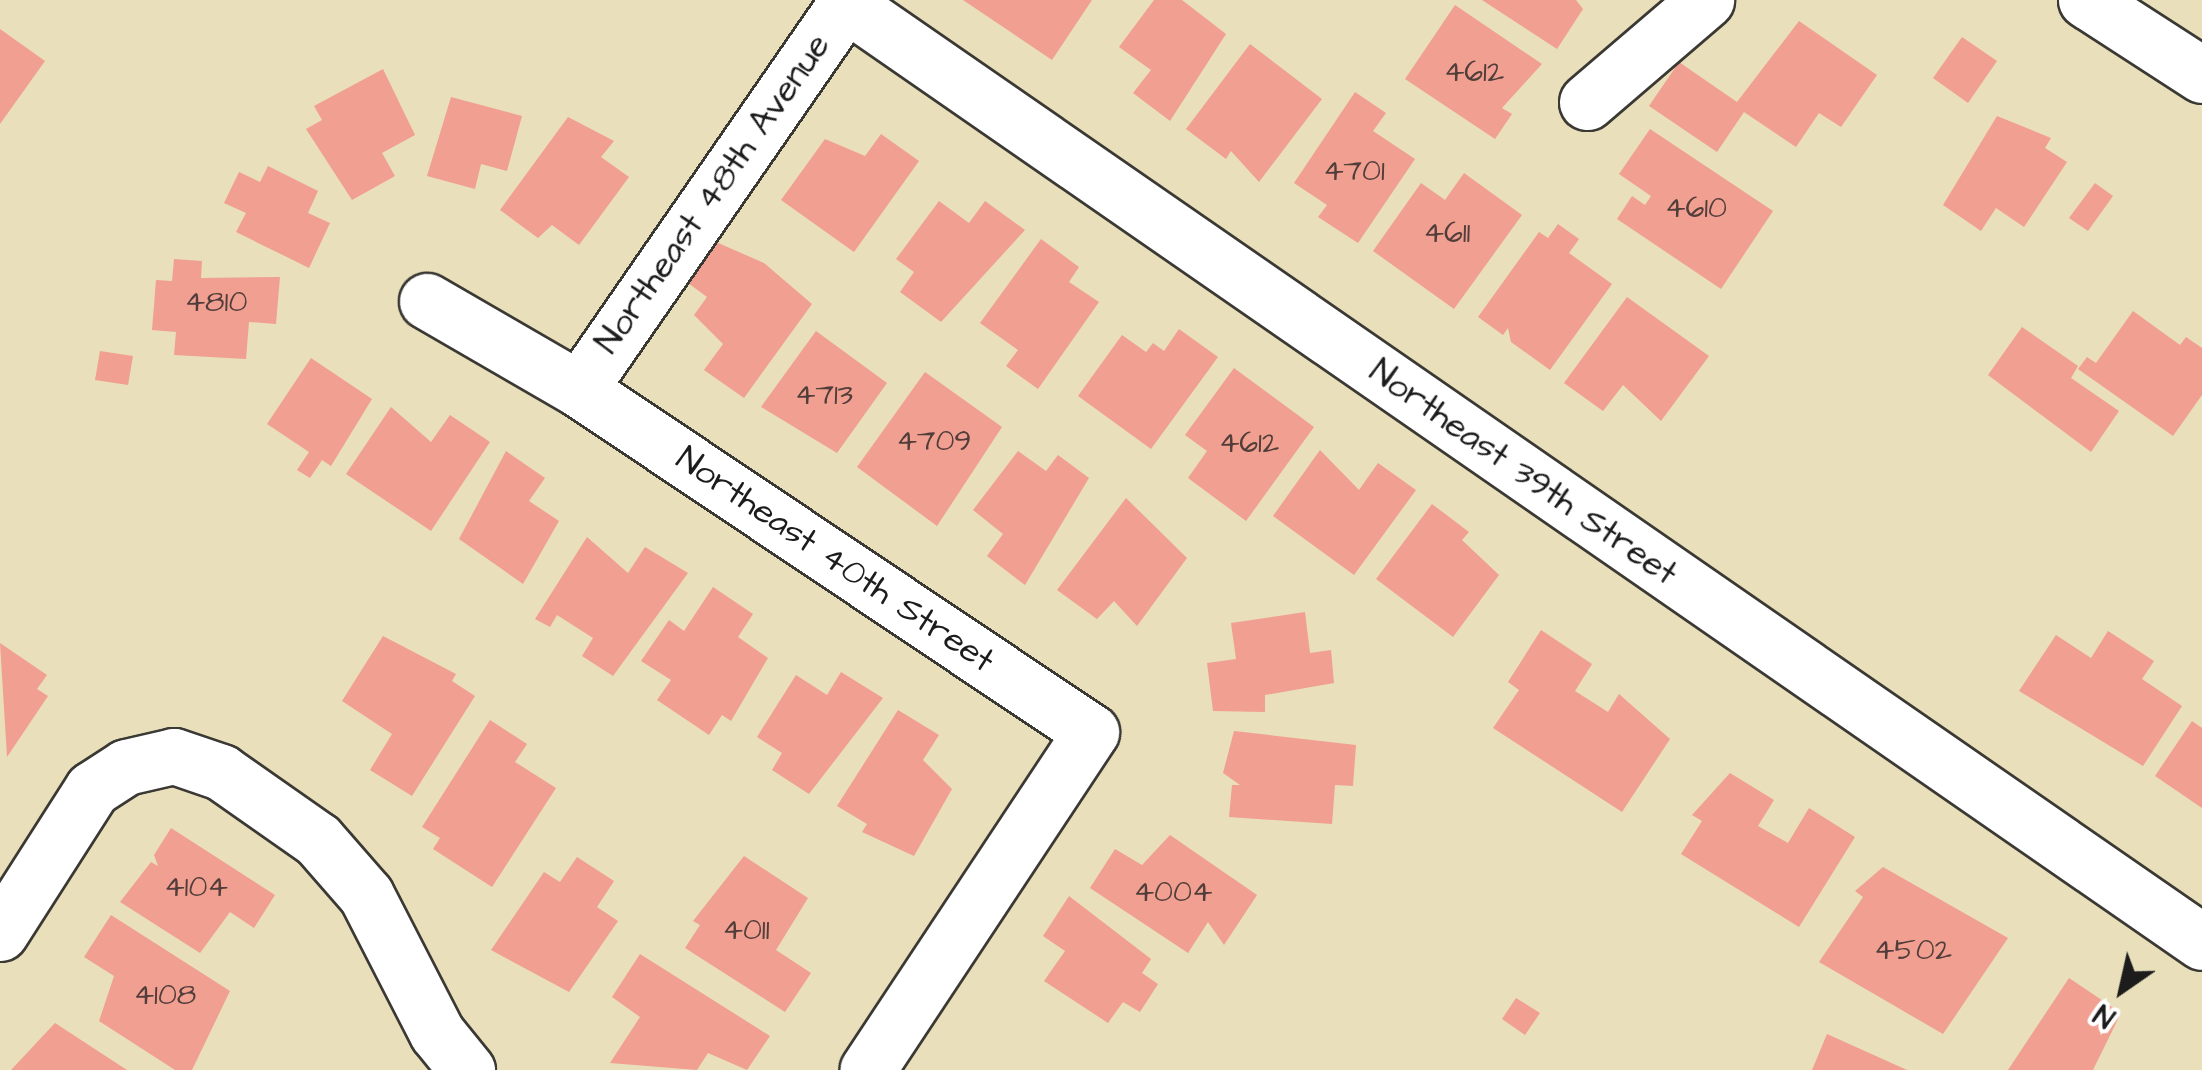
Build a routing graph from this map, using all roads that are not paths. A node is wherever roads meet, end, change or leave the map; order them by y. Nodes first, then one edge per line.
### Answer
1 (1706, 0) edge
2 (2086, 0) edge
3 (846, 2) edge
4 (2202, 75) edge
5 (1587, 102) dead end
6 (427, 302) dead end
7 (580, 388) junction
8 (0, 933) edge
9 (2202, 942) edge
10 (467, 1070) edge
11 (867, 1070) edge

1 - 5 street
2 - 4 street
3 - 7 street, Northeast 48th Avenue
3 - 9 street, Northeast 39th Street
6 - 7 street, Northeast 40th Street
7 - 11 street, Northeast 40th Street
8 - 10 street

